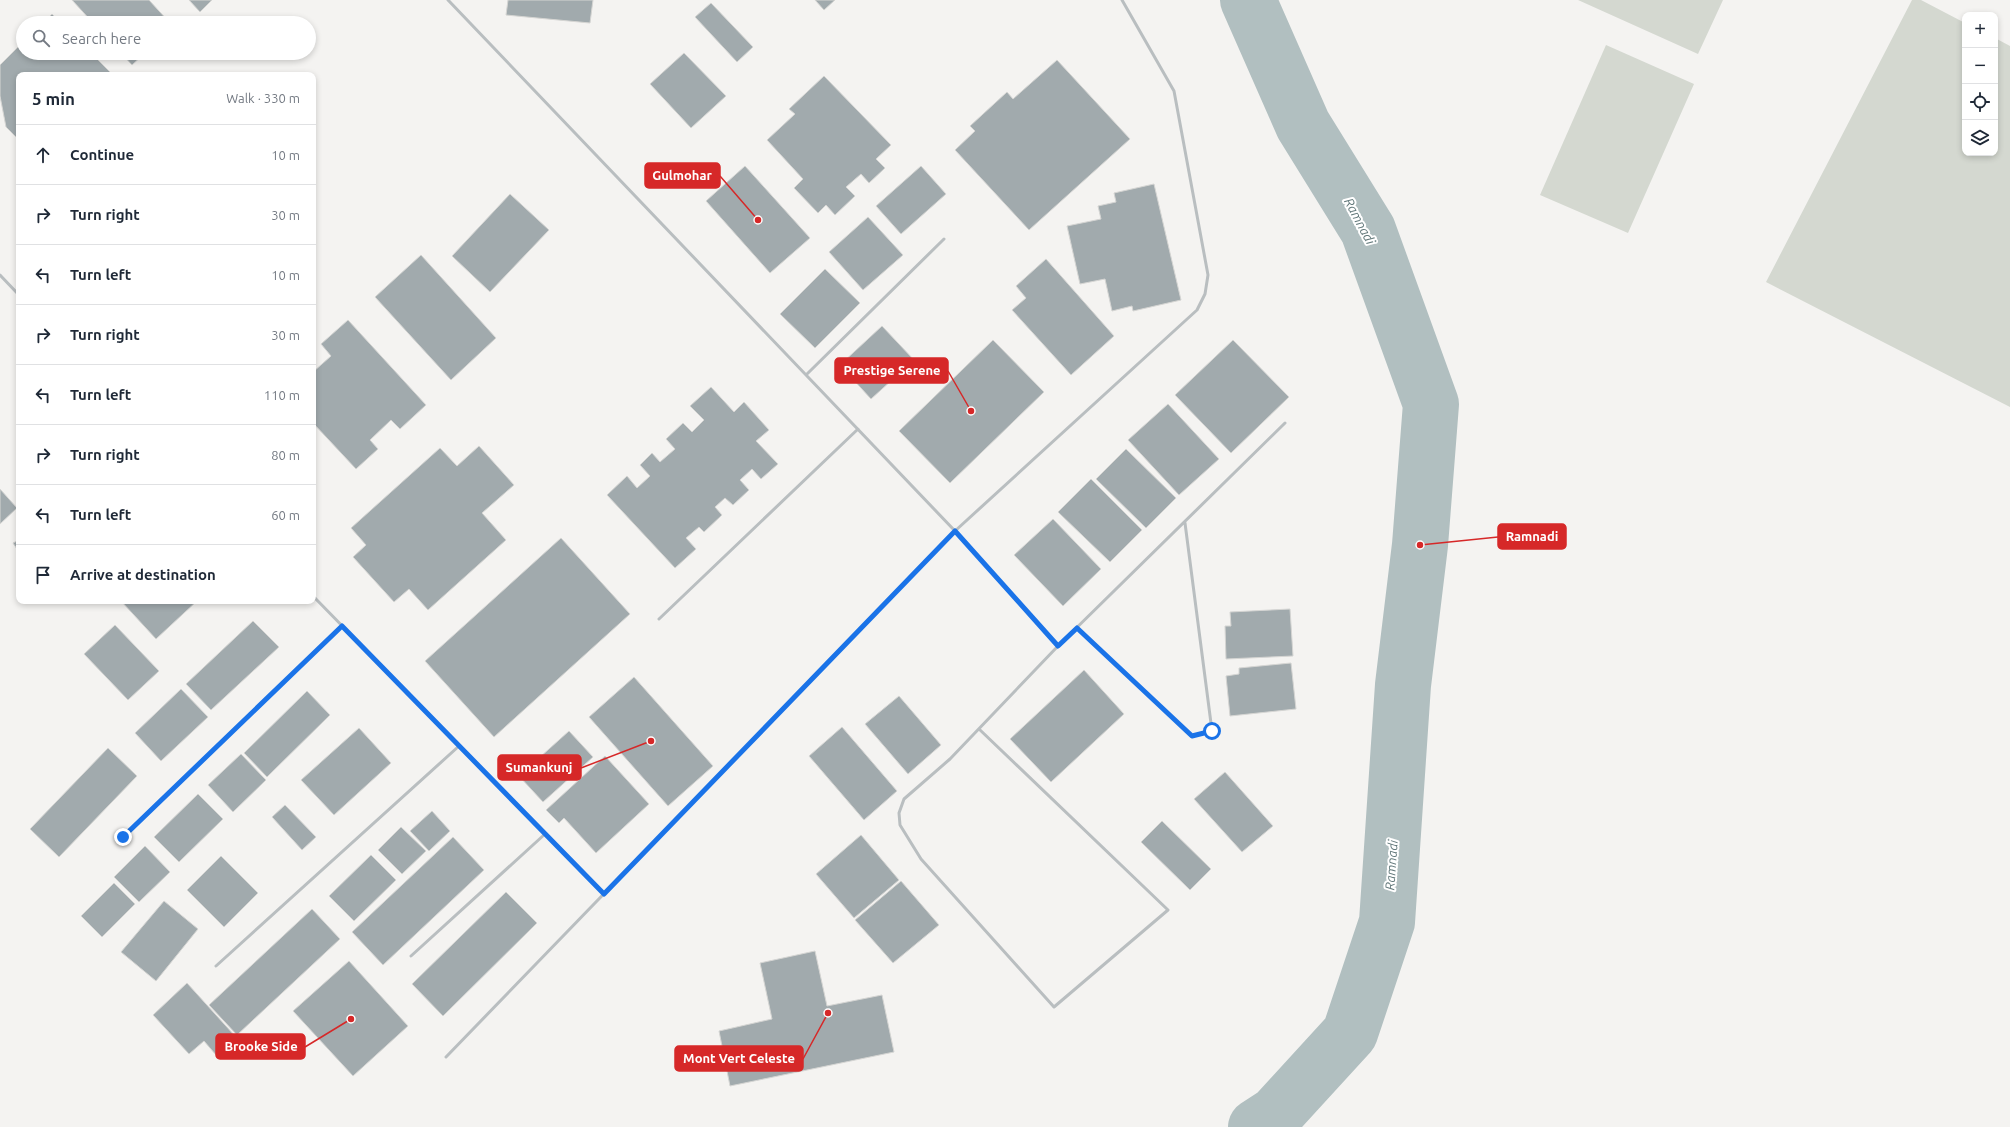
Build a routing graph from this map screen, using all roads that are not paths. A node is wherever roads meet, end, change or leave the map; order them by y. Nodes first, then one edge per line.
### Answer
1 (448, 0) edge
2 (1122, 0) edge
3 (944, 239) dead end
4 (0, 276) edge
5 (16, 292) edge
6 (806, 375) junction
7 (1285, 423) dead end
8 (858, 429) junction
9 (1184, 522) junction
10 (955, 531) junction
11 (316, 599) edge
12 (659, 619) dead end
13 (342, 626) junction
14 (1077, 628) junction
15 (1058, 646) junction
16 (979, 729) junction
17 (459, 746) junction
18 (545, 834) junction
19 (123, 837) dead end
20 (604, 894) junction
21 (411, 956) dead end
22 (216, 966) dead end
23 (446, 1056) dead end

1 - 6 lane
2 - 10 lane
3 - 6 lane
4 - 5 lane
6 - 8 lane
7 - 9 lane
8 - 10 lane
8 - 12 lane
9 - 14 lane
9 - 14 lane
10 - 15 lane
10 - 20 lane
11 - 13 lane
13 - 17 lane
13 - 19 lane
14 - 15 lane
15 - 16 lane
16 - 16 lane
17 - 18 lane
17 - 22 lane
18 - 20 lane
18 - 21 lane
20 - 23 lane

